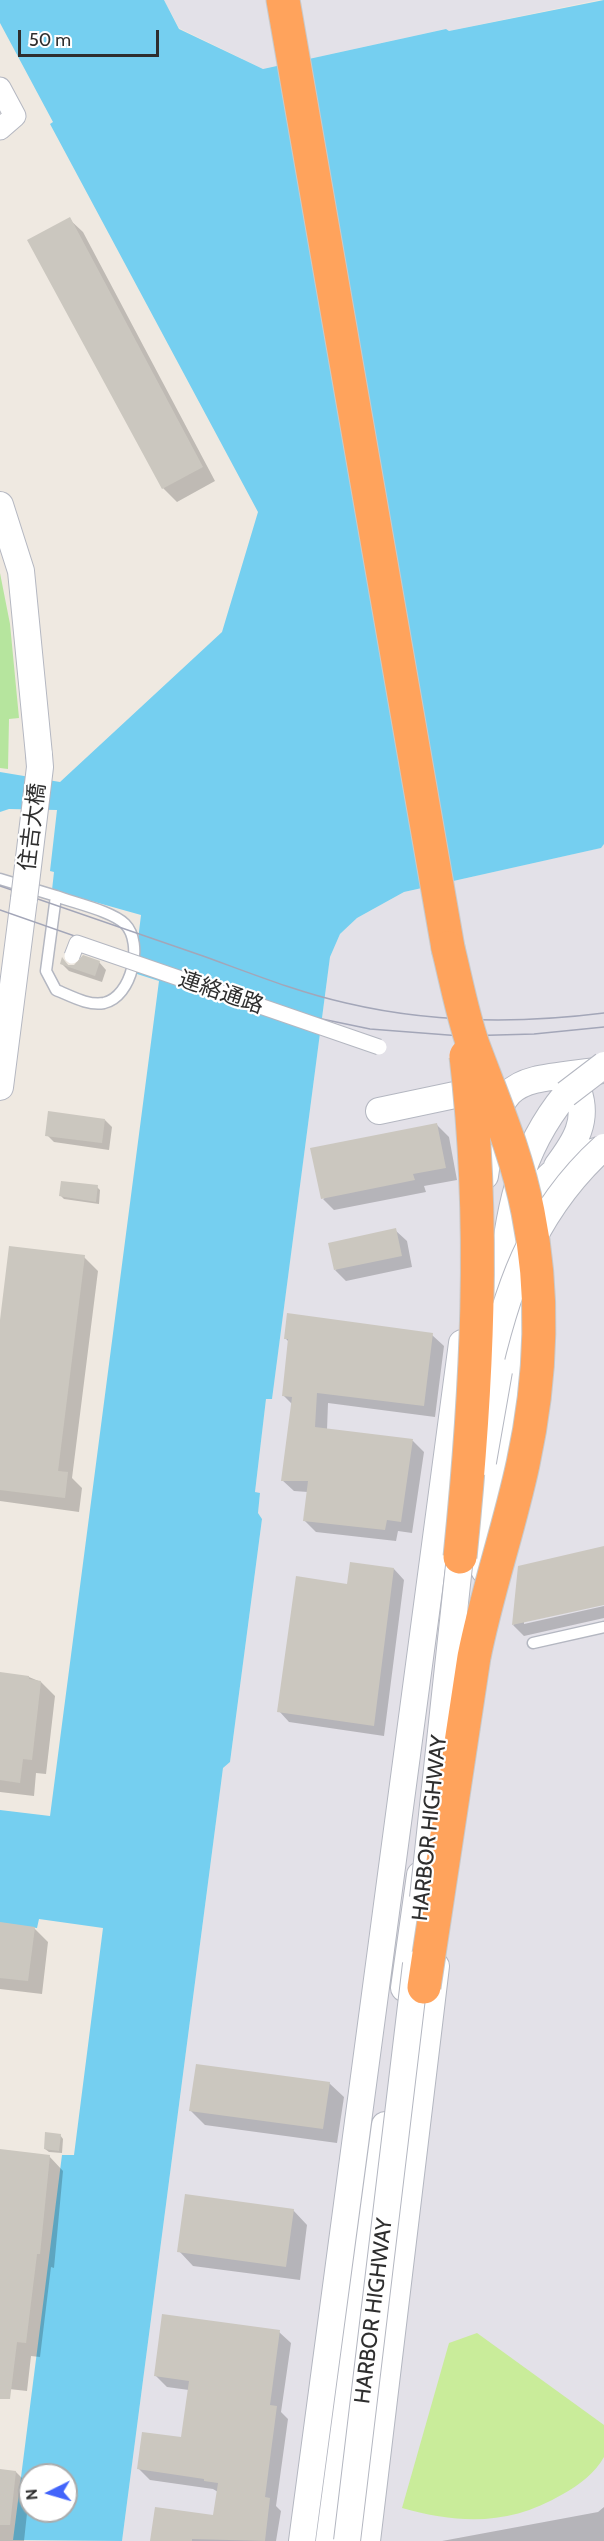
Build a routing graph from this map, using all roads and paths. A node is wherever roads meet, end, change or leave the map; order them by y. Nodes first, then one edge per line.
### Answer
1 (283, 0) edge
2 (0, 88) edge
3 (0, 129) edge
4 (0, 505) edge
5 (0, 879) edge
6 (56, 896) junction
7 (72, 956) dead end
8 (379, 1047) dead end
9 (604, 1065) edge
10 (604, 1070) edge
11 (557, 1076) junction
12 (527, 1080) junction
13 (0, 1087) edge
14 (379, 1111) dead end
15 (604, 1148) edge
16 (604, 1162) edge
17 (551, 1173) junction
18 (461, 1569) junction
19 (604, 1627) edge
20 (533, 1643) dead end
21 (457, 1797) junction
22 (430, 1981) junction
23 (374, 1996) junction
24 (385, 2124) junction
25 (361, 2289) junction
26 (302, 2541) edge
27 (329, 2541) edge
28 (346, 2541) edge
29 (357, 2541) edge
30 (367, 2541) edge

1 - 18 highway, bridge
1 - 22 highway, bridge
2 - 3 street
4 - 13 street, 住𠮷大橋, bridge
5 - 6 lane
6 - 6 lane
7 - 8 street, 連絡通路, bridge
9 - 18 street, bridge
10 - 11 street
11 - 12 street
11 - 17 street
12 - 14 street
12 - 23 street
15 - 17 street
15 - 18 street, HARBOR HIGHWAY, bridge
16 - 22 street, HARBOR HIGHWAY, bridge
17 - 21 street
18 - 21 street
18 - 24 street
18 - 28 street, HARBOR HIGHWAY, bridge
19 - 20 lane
21 - 22 street
22 - 24 street
22 - 29 street, HARBOR HIGHWAY
22 - 30 street
23 - 25 street
23 - 26 street
24 - 25 street
25 - 27 street

